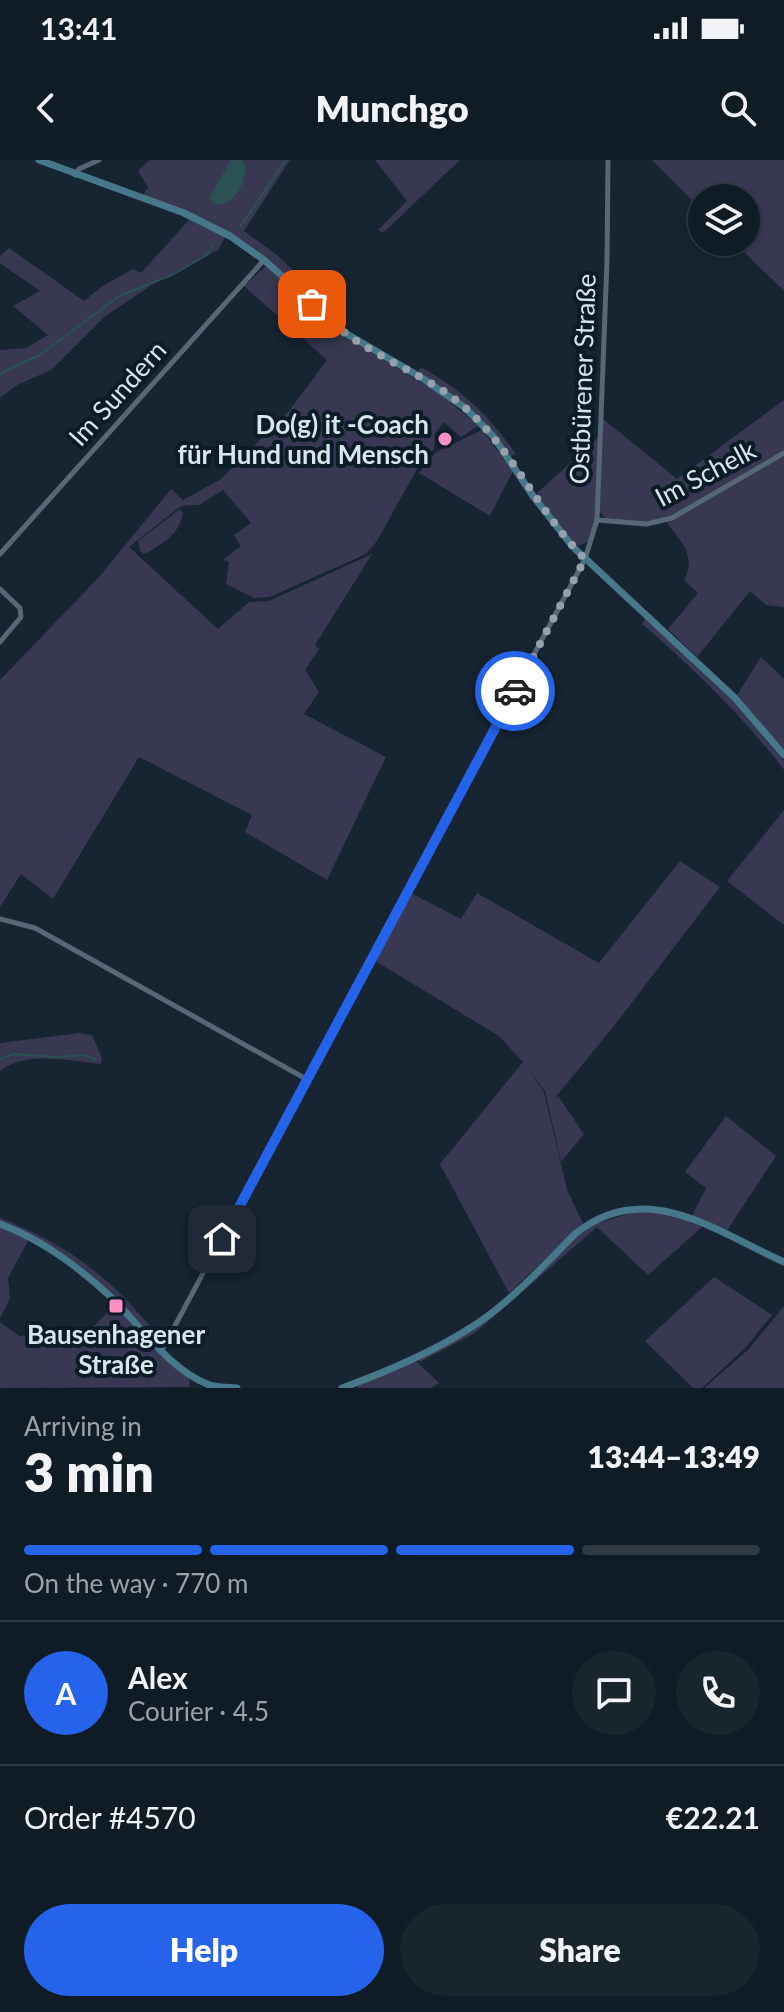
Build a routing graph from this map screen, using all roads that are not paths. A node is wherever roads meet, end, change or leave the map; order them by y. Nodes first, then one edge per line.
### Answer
1 (39, 160) edge
2 (99, 160) edge
3 (608, 160) edge
4 (75, 175) junction
5 (264, 260) junction
6 (784, 453) edge
7 (597, 520) junction
8 (0, 554) edge
9 (585, 559) junction
10 (0, 589) edge
11 (0, 642) edge
12 (784, 755) edge
13 (0, 919) edge
14 (308, 1080) junction
15 (0, 1224) edge
16 (784, 1262) edge
17 (162, 1350) junction
18 (204, 1383) junction
19 (195, 1388) edge
20 (237, 1388) edge
21 (342, 1388) edge

1 - 4 street
2 - 4 street
3 - 7 street, Ostbürener Straße
4 - 5 street
5 - 8 street, Im Sundern
5 - 9 street
6 - 7 street, Im Schelk
7 - 9 street, Ostbürener Straße
9 - 12 street
9 - 14 street
10 - 11 street
13 - 14 street
14 - 17 street
15 - 17 street
16 - 21 street
17 - 18 street
18 - 19 street
18 - 20 street

